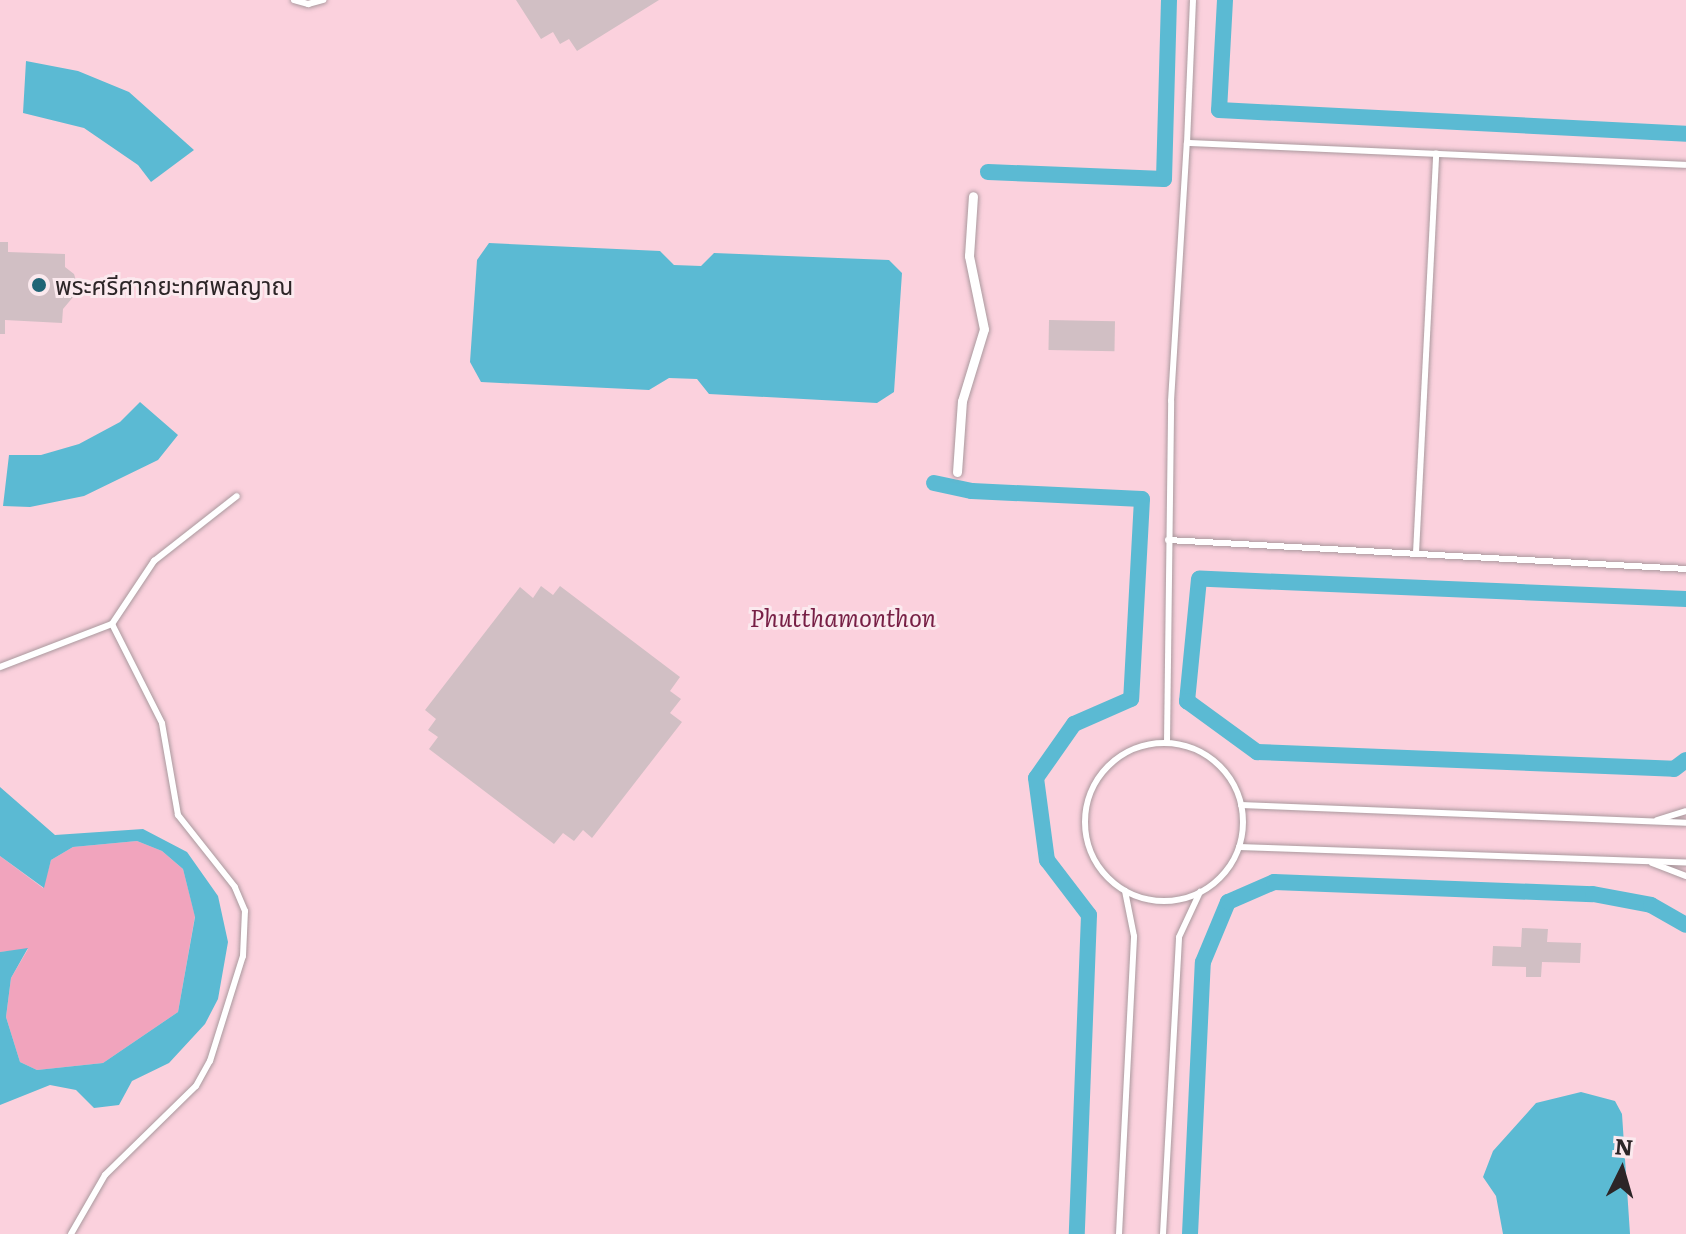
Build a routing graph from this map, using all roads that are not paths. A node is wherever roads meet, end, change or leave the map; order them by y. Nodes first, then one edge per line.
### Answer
1 (294, 0) edge
2 (323, 0) edge
3 (1193, 0) edge
4 (1187, 143) junction
5 (1436, 154) junction
6 (1686, 165) edge
7 (973, 196) dead end
8 (957, 472) dead end
9 (237, 496) dead end
10 (1168, 540) junction
11 (1416, 553) junction
12 (1686, 569) edge
13 (112, 624) junction
14 (0, 667) edge
15 (1167, 743) junction
16 (1241, 805) junction
17 (1686, 811) edge
18 (1654, 822) junction
19 (1686, 823) edge
20 (1239, 847) junction
21 (1646, 861) junction
22 (1686, 863) edge
23 (1686, 876) edge
24 (1125, 891) junction
25 (1200, 892) junction
26 (71, 1234) edge
27 (1119, 1234) edge
28 (1163, 1234) edge

1 - 2 lane
3 - 4 lane
4 - 5 lane
4 - 10 lane
5 - 6 lane
5 - 11 lane
7 - 8 street
9 - 13 lane
10 - 11 lane
10 - 15 lane
11 - 12 lane
13 - 14 lane
13 - 26 lane
15 - 16 lane
15 - 24 lane
16 - 18 lane
16 - 20 lane
17 - 18 lane
18 - 19 lane
20 - 21 lane
20 - 25 lane
21 - 22 lane
21 - 23 lane
24 - 25 lane
24 - 27 lane
25 - 28 lane

